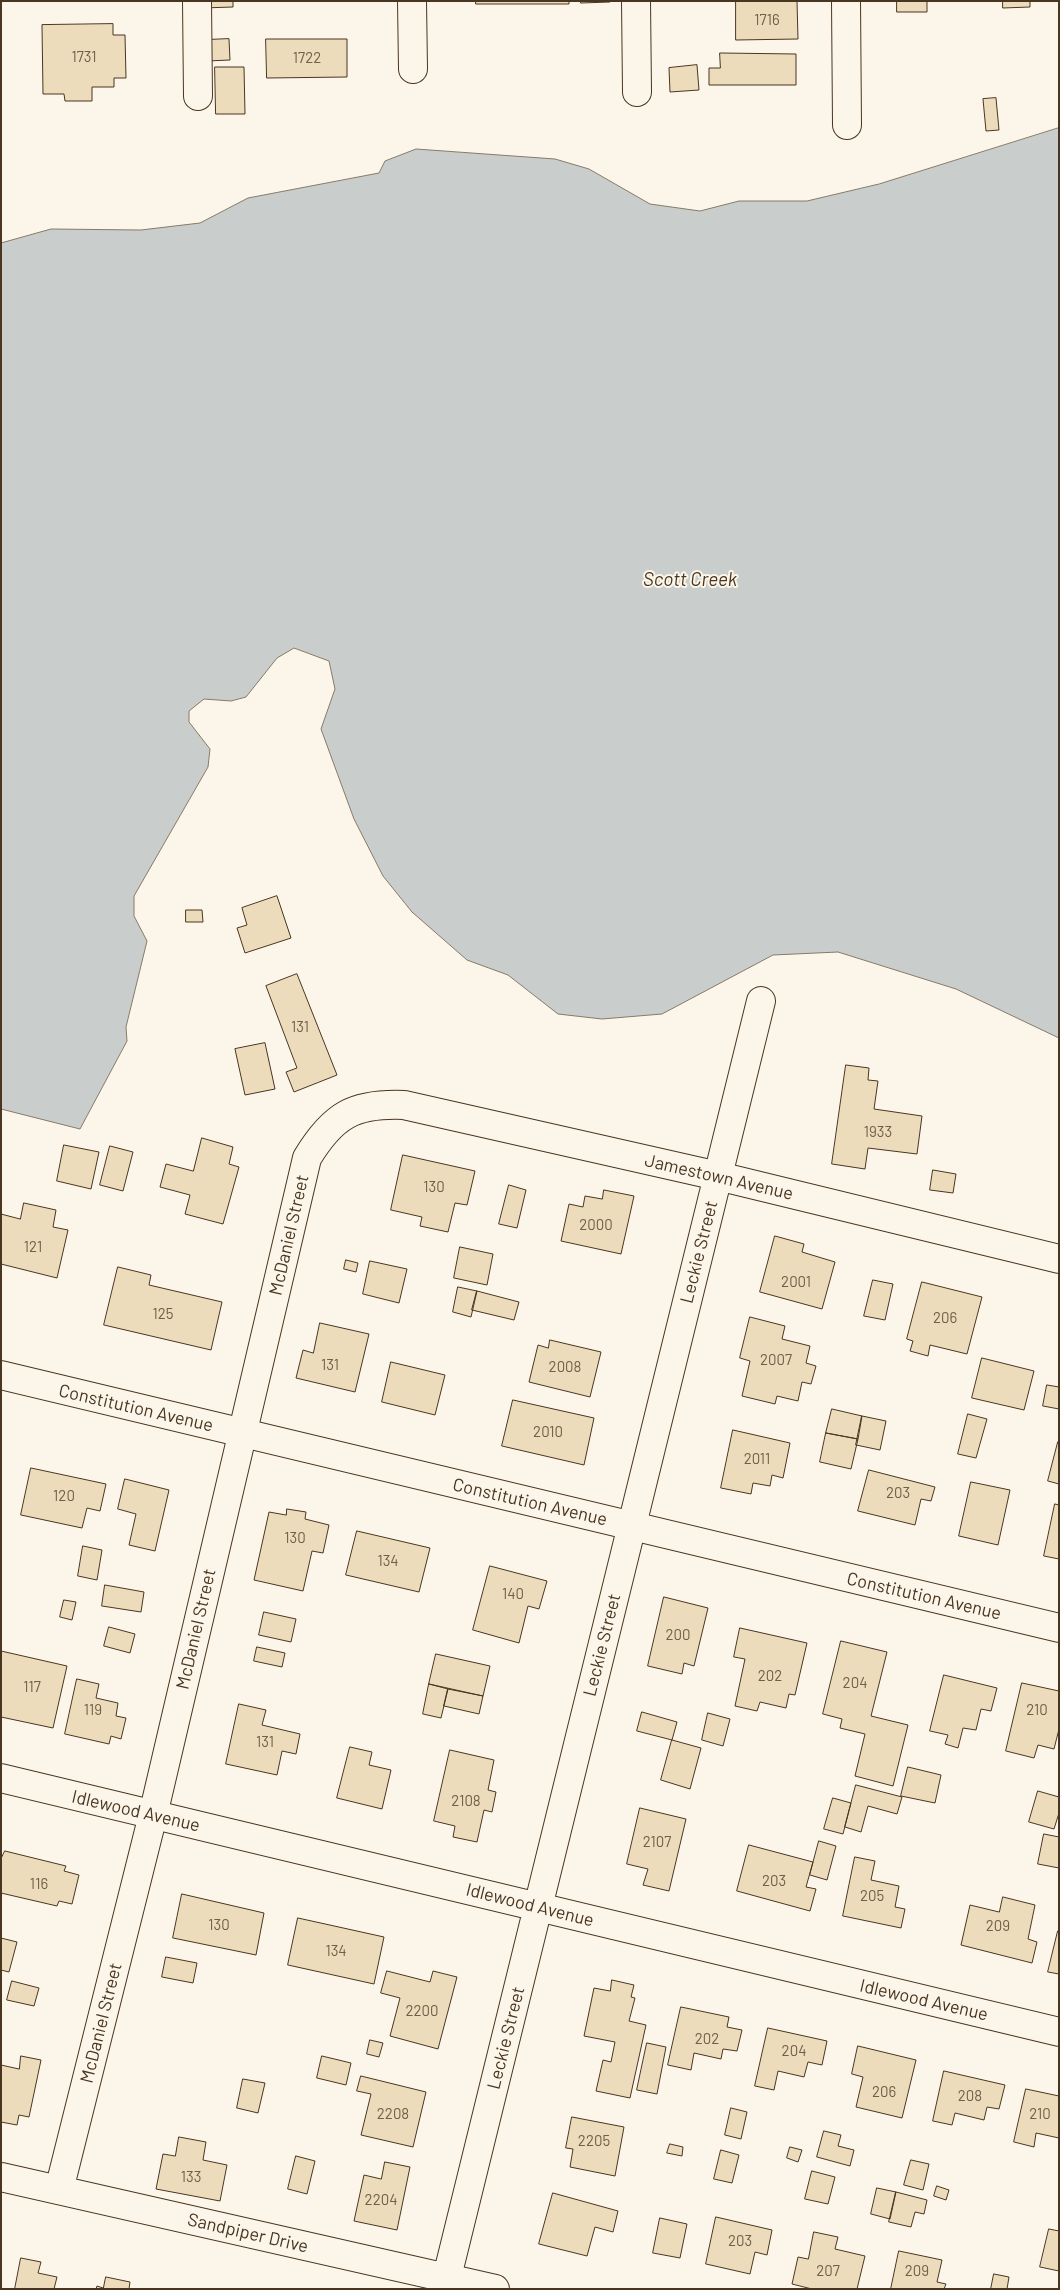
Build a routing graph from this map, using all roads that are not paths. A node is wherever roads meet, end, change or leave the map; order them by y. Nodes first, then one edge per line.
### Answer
1 (197, 1) edge
2 (412, 1) edge
3 (636, 1) edge
4 (846, 1) edge
5 (413, 69) dead end
6 (637, 92) dead end
7 (198, 96) dead end
8 (848, 125) dead end
9 (761, 1001) dead end
10 (378, 1104) joint
11 (718, 1176) junction
12 (1059, 1259) edge
13 (1, 1375) edge
14 (243, 1433) junction
15 (631, 1526) junction
16 (1059, 1628) edge
17 (1, 1778) edge
18 (153, 1815) junction
19 (539, 1907) junction
20 (1059, 2032) edge
21 (1, 2177) edge
22 (59, 2190) junction
23 (445, 2283) edge
24 (495, 2289) edge

1 - 7 street
2 - 5 street
3 - 6 street
4 - 8 street
9 - 11 street, Leckie Street
10 - 11 street, Jamestown Avenue
10 - 14 street, McDaniel Street
11 - 12 street, Jamestown Avenue
11 - 15 street, Leckie Street
13 - 14 street, Constitution Avenue
14 - 15 street, Constitution Avenue
14 - 18 street, McDaniel Street
15 - 16 street, Constitution Avenue
15 - 19 street, Leckie Street
17 - 18 street, Idlewood Avenue
18 - 19 street, Idlewood Avenue
18 - 22 street, McDaniel Street
19 - 20 street, Idlewood Avenue
19 - 23 street, Leckie Street
21 - 22 street, Sandpiper Drive
22 - 23 street, Sandpiper Drive
23 - 24 street, Sandpiper Drive

